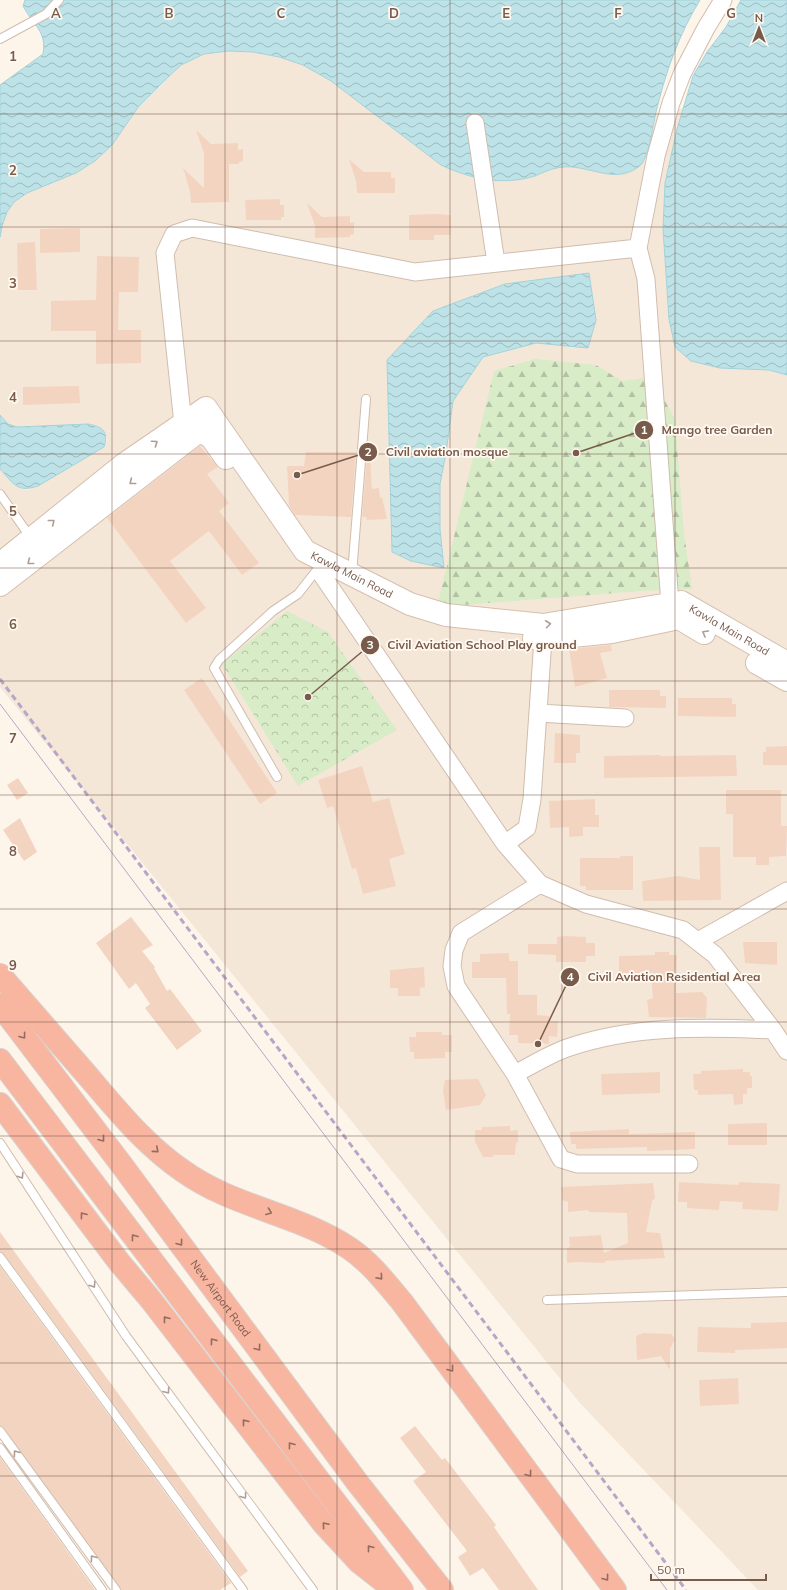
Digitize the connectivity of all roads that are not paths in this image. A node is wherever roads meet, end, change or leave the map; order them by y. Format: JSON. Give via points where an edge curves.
{"nodes":[{"id":1,"x":59,"y":0,"type":"edge"},
{"id":2,"x":723,"y":0,"type":"edge"},
{"id":3,"x":0,"y":39,"type":"edge"},
{"id":4,"x":475,"y":123,"type":"dead end"},
{"id":5,"x":638,"y":248,"type":"junction"},
{"id":6,"x":496,"y":263,"type":"junction"},
{"id":7,"x":366,"y":399,"type":"dead end"},
{"id":8,"x":183,"y":424,"type":"junction"},
{"id":9,"x":0,"y":494,"type":"edge"},
{"id":10,"x":31,"y":539,"type":"junction"},
{"id":11,"x":0,"y":564,"type":"edge"},
{"id":12,"x":319,"y":573,"type":"junction"},
{"id":13,"x":352,"y":575,"type":"junction"},
{"id":14,"x":0,"y":585,"type":"edge"},
{"id":15,"x":670,"y":604,"type":"junction"},
{"id":16,"x":543,"y":639,"type":"junction"},
{"id":17,"x":787,"y":663,"type":"edge"},
{"id":18,"x":787,"y":680,"type":"edge"},
{"id":19,"x":538,"y":713,"type":"junction"},
{"id":20,"x":625,"y":718,"type":"dead end"},
{"id":21,"x":277,"y":777,"type":"dead end"},
{"id":22,"x":505,"y":844,"type":"junction"},
{"id":23,"x":540,"y":884,"type":"junction"},
{"id":24,"x":787,"y":891,"type":"edge"},
{"id":25,"x":698,"y":941,"type":"junction"},
{"id":26,"x":0,"y":960,"type":"edge"},
{"id":27,"x":0,"y":975,"type":"edge"},
{"id":28,"x":0,"y":1005,"type":"edge"},
{"id":29,"x":773,"y":1030,"type":"junction"},
{"id":30,"x":787,"y":1051,"type":"edge"},
{"id":31,"x":0,"y":1060,"type":"edge"},
{"id":32,"x":0,"y":1104,"type":"edge"},
{"id":33,"x":124,"y":1118,"type":"junction"},
{"id":34,"x":0,"y":1143,"type":"edge"},
{"id":35,"x":554,"y":1146,"type":"junction"},
{"id":36,"x":689,"y":1164,"type":"dead end"},
{"id":37,"x":0,"y":1257,"type":"edge"},
{"id":38,"x":787,"y":1292,"type":"edge"},
{"id":39,"x":547,"y":1300,"type":"dead end"},
{"id":40,"x":0,"y":1431,"type":"edge"},
{"id":41,"x":0,"y":1448,"type":"edge"},
{"id":42,"x":102,"y":1590,"type":"edge"},
{"id":43,"x":116,"y":1590,"type":"edge"},
{"id":44,"x":243,"y":1590,"type":"edge"},
{"id":45,"x":313,"y":1590,"type":"edge"},
{"id":46,"x":394,"y":1590,"type":"edge"},
{"id":47,"x":402,"y":1590,"type":"edge"},
{"id":48,"x":442,"y":1590,"type":"edge"},
{"id":49,"x":615,"y":1590,"type":"edge"}],
"edges":[{"from":1,"to":3,"type":"lane","via":[[46,14]]},
{"from":2,"to":5,"type":"street","via":[[706,28],[671,103],[656,156]]},
{"from":4,"to":6,"type":"street"},
{"from":5,"to":6,"type":"street"},
{"from":5,"to":15,"type":"street","via":[[646,279]]},
{"from":6,"to":8,"type":"street","via":[[415,272],[192,228],[174,234],[165,253]]},
{"from":7,"to":13,"type":"lane"},
{"from":10,"to":8,"type":"street","name":"Kawla Main Road","one_way":true,"via":[[124,465]]},
{"from":8,"to":13,"type":"street","name":"Kawla Main Road","via":[[206,408],[305,551]]},
{"from":9,"to":10,"type":"lane"},
{"from":10,"to":11,"type":"street","name":"Kawla Main Road"},
{"from":12,"to":14,"type":"street","name":"Kawla Main Road","one_way":true,"via":[[302,563],[211,437],[199,431]]},
{"from":12,"to":16,"type":"street","name":"Kawla Main Road","via":[[409,617],[444,627]]},
{"from":12,"to":21,"type":"lane","via":[[298,594],[267,616],[219,660],[214,668]]},
{"from":12,"to":22,"type":"street"},
{"from":13,"to":15,"type":"street","name":"Kawla Main Road","one_way":true,"via":[[410,604],[446,615],[543,625]]},
{"from":15,"to":17,"type":"street","name":"Kawla Main Road","via":[[681,602]]},
{"from":18,"to":16,"type":"street","name":"Kawla Main Road","one_way":true,"via":[[679,618],[612,632]]},
{"from":16,"to":19,"type":"street"},
{"from":19,"to":20,"type":"street"},
{"from":19,"to":22,"type":"street","via":[[532,799],[527,828]]},
{"from":22,"to":23,"type":"street"},
{"from":23,"to":25,"type":"street","via":[[586,904],[683,930]]},
{"from":23,"to":35,"type":"street","via":[[461,933],[454,950],[452,966],[456,986],[515,1074]]},
{"from":24,"to":25,"type":"street"},
{"from":25,"to":29,"type":"street","via":[[715,955]]},
{"from":26,"to":33,"type":"highway","via":[[99,1072]]},
{"from":27,"to":33,"type":"highway"},
{"from":28,"to":48,"type":"highway","name":"New Airport Road","one_way":true,"via":[[357,1482]]},
{"from":29,"to":30,"type":"street"},
{"from":29,"to":35,"type":"street","via":[[671,1029],[610,1036],[560,1052],[515,1074]]},
{"from":47,"to":31,"type":"highway","one_way":true},
{"from":46,"to":32,"type":"highway","one_way":true,"via":[[359,1562],[323,1523],[151,1300],[114,1256]]},
{"from":33,"to":49,"type":"highway","one_way":true,"via":[[154,1150],[184,1172],[218,1192],[325,1234],[350,1249],[374,1269],[402,1302]]},
{"from":34,"to":45,"type":"lane","one_way":true,"via":[[126,1336]]},
{"from":35,"to":36,"type":"street","via":[[561,1159],[577,1164]]},
{"from":37,"to":44,"type":"lane"},
{"from":38,"to":39,"type":"lane"},
{"from":43,"to":40,"type":"lane","one_way":true},
{"from":41,"to":42,"type":"lane"}]}
